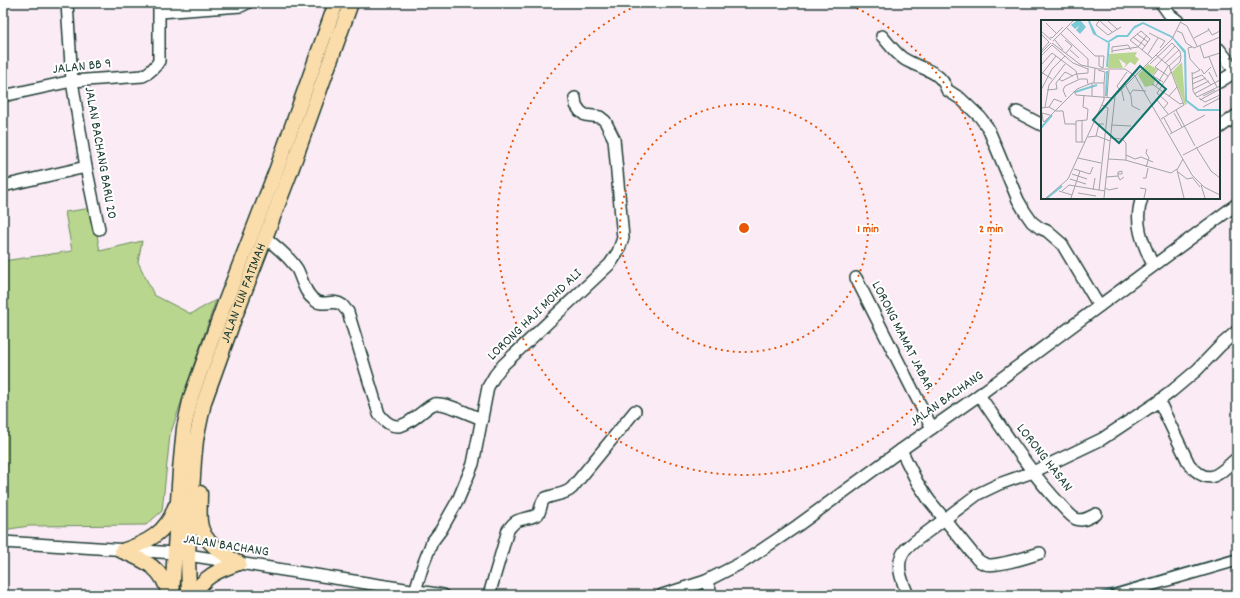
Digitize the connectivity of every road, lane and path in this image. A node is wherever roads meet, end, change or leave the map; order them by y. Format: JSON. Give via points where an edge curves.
{"nodes":[{"id":1,"x":67,"y":3,"type":"edge"},
{"id":2,"x":247,"y":3,"type":"edge"},
{"id":3,"x":336,"y":3,"type":"edge"},
{"id":4,"x":351,"y":3,"type":"edge"},
{"id":5,"x":1161,"y":3,"type":"edge"},
{"id":6,"x":159,"y":8,"type":"edge"},
{"id":7,"x":1177,"y":20,"type":"edge"},
{"id":8,"x":882,"y":36,"type":"dead end"},
{"id":9,"x":1220,"y":50,"type":"edge"},
{"id":10,"x":1236,"y":74,"type":"edge"},
{"id":11,"x":72,"y":81,"type":"junction"},
{"id":12,"x":1220,"y":82,"type":"edge"},
{"id":13,"x":3,"y":96,"type":"edge"},
{"id":14,"x":575,"y":98,"type":"dead end"},
{"id":15,"x":1017,"y":112,"type":"dead end"},
{"id":16,"x":1237,"y":115,"type":"edge"},
{"id":17,"x":1041,"y":124,"type":"edge"},
{"id":18,"x":1220,"y":127,"type":"edge"},
{"id":19,"x":86,"y":168,"type":"junction"},
{"id":20,"x":3,"y":186,"type":"edge"},
{"id":21,"x":1142,"y":199,"type":"edge"},
{"id":22,"x":1237,"y":204,"type":"edge"},
{"id":23,"x":99,"y":229,"type":"dead end"},
{"id":24,"x":266,"y":238,"type":"junction"},
{"id":25,"x":1153,"y":265,"type":"junction"},
{"id":26,"x":856,"y":278,"type":"dead end"},
{"id":27,"x":1099,"y":306,"type":"junction"},
{"id":28,"x":1237,"y":331,"type":"edge"},
{"id":29,"x":978,"y":395,"type":"junction"},
{"id":30,"x":1159,"y":402,"type":"junction"},
{"id":31,"x":635,"y":411,"type":"dead end"},
{"id":32,"x":482,"y":419,"type":"junction"},
{"id":33,"x":932,"y":428,"type":"junction"},
{"id":34,"x":901,"y":450,"type":"junction"},
{"id":35,"x":1237,"y":458,"type":"edge"},
{"id":36,"x":194,"y":460,"type":"junction"},
{"id":37,"x":1033,"y":472,"type":"junction"},
{"id":38,"x":178,"y":492,"type":"junction"},
{"id":39,"x":1096,"y":514,"type":"dead end"},
{"id":40,"x":945,"y":518,"type":"junction"},
{"id":41,"x":3,"y":542,"type":"edge"},
{"id":42,"x":122,"y":551,"type":"junction"},
{"id":43,"x":1040,"y":553,"type":"dead end"},
{"id":44,"x":182,"y":554,"type":"junction"},
{"id":45,"x":1237,"y":560,"type":"edge"},
{"id":46,"x":239,"y":563,"type":"junction"},
{"id":47,"x":706,"y":581,"type":"junction"},
{"id":48,"x":414,"y":591,"type":"junction"},
{"id":49,"x":170,"y":595,"type":"edge"},
{"id":50,"x":189,"y":595,"type":"edge"},
{"id":51,"x":194,"y":595,"type":"edge"},
{"id":52,"x":443,"y":595,"type":"edge"},
{"id":53,"x":489,"y":595,"type":"edge"},
{"id":54,"x":662,"y":595,"type":"edge"},
{"id":55,"x":712,"y":595,"type":"edge"},
{"id":56,"x":908,"y":595,"type":"edge"},
{"id":57,"x":1116,"y":595,"type":"edge"}],
"edges":[{"from":1,"to":11,"type":"street","name":"JALAN BACHANG BARU 20"},
{"from":2,"to":6,"type":"street","via":[[241,6]]},
{"from":3,"to":38,"type":"main road","name":"JALAN TUN FATIMAH","via":[[193,391],[184,428]]},
{"from":4,"to":24,"type":"main road","name":"JALAN TUN FATIMAH"},
{"from":5,"to":7,"type":"street"},
{"from":6,"to":11,"type":"street","name":"JALAN BB 9","via":[[159,61],[156,67],[143,76]]},
{"from":8,"to":27,"type":"street","via":[[912,64],[942,78],[948,90],[980,117],[988,128],[1025,212],[1032,222],[1062,244]]},
{"from":9,"to":10,"type":"street"},
{"from":10,"to":12,"type":"street"},
{"from":11,"to":13,"type":"street","name":"JALAN BB 9"},
{"from":11,"to":19,"type":"street","name":"JALAN BACHANG BARU 20"},
{"from":14,"to":32,"type":"street","name":"LORONG HAJI MOHD ALI","via":[[576,105],[585,115],[600,117],[605,121],[614,139],[622,238],[618,252],[610,264],[503,365],[488,387]]},
{"from":15,"to":17,"type":"street"},
{"from":16,"to":18,"type":"street"},
{"from":19,"to":20,"type":"street"},
{"from":19,"to":23,"type":"street","name":"JALAN BACHANG BARU 20"},
{"from":21,"to":25,"type":"street","via":[[1138,222],[1144,247]]},
{"from":22,"to":25,"type":"street","name":"JALAN BACHANG"},
{"from":24,"to":32,"type":"street","via":[[297,269],[313,300],[326,304],[336,302],[348,312],[379,414],[385,422],[392,426],[400,426],[435,404],[446,405]]},
{"from":24,"to":36,"type":"main road","name":"JALAN TUN FATIMAH","via":[[204,402]]},
{"from":25,"to":27,"type":"street","name":"JALAN BACHANG"},
{"from":26,"to":33,"type":"street","name":"LORONG MAMAT JABAR"},
{"from":27,"to":29,"type":"street","name":"JALAN BACHANG"},
{"from":28,"to":30,"type":"street"},
{"from":29,"to":33,"type":"street","name":"JALAN BACHANG"},
{"from":29,"to":37,"type":"street","name":"LORONG HASAN"},
{"from":30,"to":35,"type":"street","via":[[1189,464],[1197,473],[1204,477],[1213,477]]},
{"from":30,"to":37,"type":"street","via":[[1102,439]]},
{"from":31,"to":53,"type":"street","via":[[572,488],[564,494],[546,498],[538,513],[518,521],[508,530]]},
{"from":32,"to":48,"type":"street","name":"LORONG HAJI MOHD ALI","via":[[473,464],[458,500],[432,542]]},
{"from":33,"to":34,"type":"street","name":"JALAN BACHANG"},
{"from":34,"to":40,"type":"street","via":[[917,482]]},
{"from":34,"to":47,"type":"street","name":"JALAN BACHANG","via":[[745,561]]},
{"from":36,"to":44,"type":"main road","name":"JALAN TUN FATIMAH"},
{"from":36,"to":46,"type":"main road","via":[[200,488],[200,523],[205,535],[223,554]]},
{"from":37,"to":39,"type":"street","name":"LORONG HASAN","via":[[1074,518],[1080,520]]},
{"from":37,"to":40,"type":"street","via":[[978,494]]},
{"from":38,"to":42,"type":"main road","via":[[170,519],[162,530],[153,538]]},
{"from":38,"to":44,"type":"main road","name":"JALAN TUN FATIMAH"},
{"from":40,"to":43,"type":"street","via":[[977,559],[985,565]]},
{"from":40,"to":56,"type":"street","via":[[905,550],[899,560],[899,571]]},
{"from":41,"to":42,"type":"street","name":"JALAN BACHANG"},
{"from":42,"to":44,"type":"street","name":"JALAN BACHANG"},
{"from":42,"to":49,"type":"main road","via":[[144,560],[162,575]]},
{"from":44,"to":46,"type":"street","name":"JALAN BACHANG"},
{"from":44,"to":49,"type":"main road","name":"JALAN TUN FATIMAH"},
{"from":44,"to":50,"type":"main road","name":"JALAN TUN FATIMAH"},
{"from":45,"to":57,"type":"street"},
{"from":46,"to":48,"type":"street","name":"JALAN BACHANG"},
{"from":46,"to":51,"type":"main road","via":[[205,579]]},
{"from":47,"to":54,"type":"street","name":"JALAN BACHANG"},
{"from":47,"to":55,"type":"street"},
{"from":48,"to":52,"type":"street","name":"JALAN BACHANG"}]}
